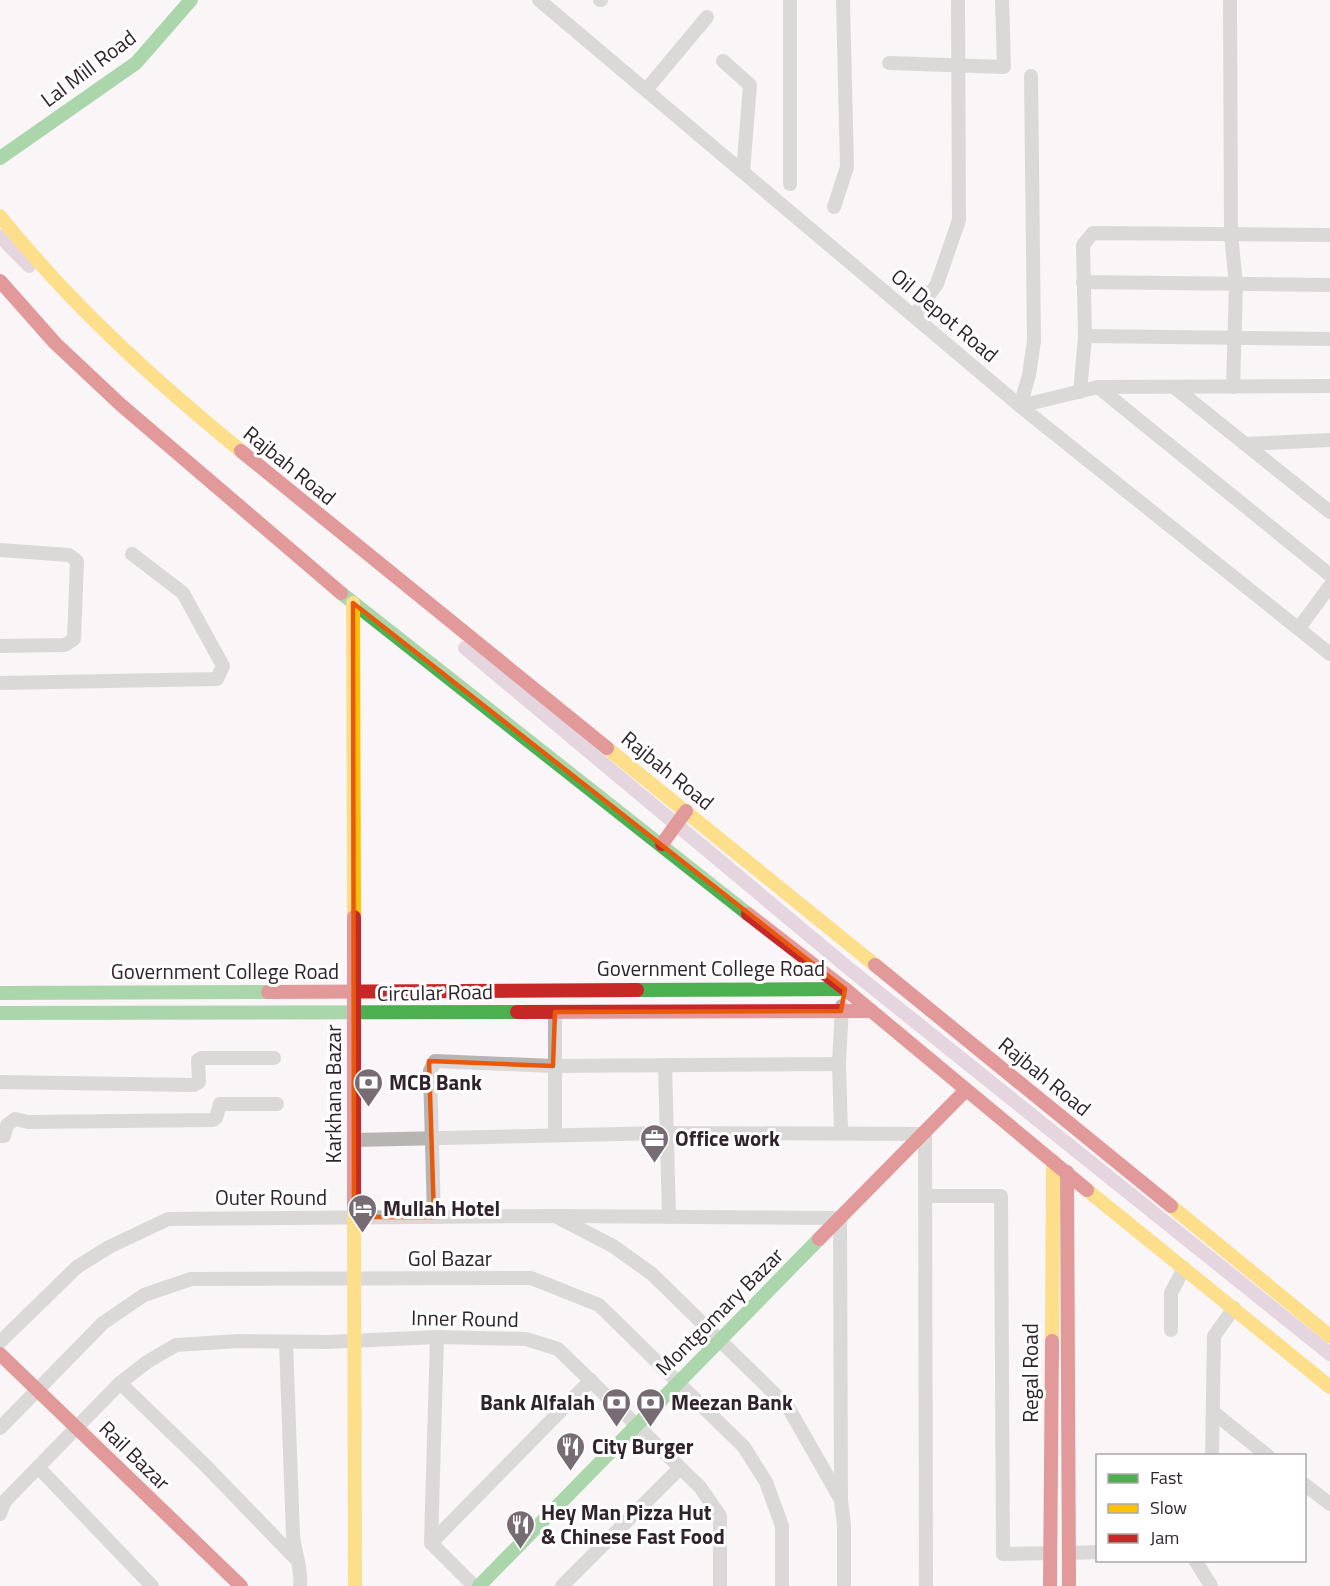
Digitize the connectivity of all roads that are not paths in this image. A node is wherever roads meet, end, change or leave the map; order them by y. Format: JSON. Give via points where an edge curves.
{"nodes":[{"id":1,"x":191,"y":0,"type":"edge"},
{"id":2,"x":539,"y":0,"type":"edge"},
{"id":3,"x":790,"y":0,"type":"edge"},
{"id":4,"x":843,"y":0,"type":"edge"},
{"id":5,"x":958,"y":0,"type":"edge"},
{"id":6,"x":1002,"y":0,"type":"edge"},
{"id":7,"x":1230,"y":0,"type":"edge"},
{"id":8,"x":707,"y":17,"type":"dead end"},
{"id":9,"x":723,"y":61,"type":"dead end"},
{"id":10,"x":889,"y":63,"type":"dead end"},
{"id":11,"x":959,"y":65,"type":"junction"},
{"id":12,"x":1031,"y":76,"type":"dead end"},
{"id":13,"x":645,"y":90,"type":"junction"},
{"id":14,"x":0,"y":158,"type":"edge"},
{"id":15,"x":742,"y":172,"type":"junction"},
{"id":16,"x":790,"y":184,"type":"dead end"},
{"id":17,"x":834,"y":207,"type":"dead end"},
{"id":18,"x":0,"y":216,"type":"edge"},
{"id":19,"x":1231,"y":234,"type":"junction"},
{"id":20,"x":1330,"y":235,"type":"edge"},
{"id":21,"x":0,"y":281,"type":"edge"},
{"id":22,"x":1083,"y":282,"type":"junction"},
{"id":23,"x":1236,"y":285,"type":"junction"},
{"id":24,"x":1330,"y":285,"type":"edge"},
{"id":25,"x":914,"y":316,"type":"junction"},
{"id":26,"x":1085,"y":336,"type":"junction"},
{"id":27,"x":1236,"y":338,"type":"junction"},
{"id":28,"x":1330,"y":339,"type":"edge"},
{"id":29,"x":1330,"y":386,"type":"edge"},
{"id":30,"x":1098,"y":387,"type":"junction"},
{"id":31,"x":1174,"y":387,"type":"junction"},
{"id":32,"x":1233,"y":387,"type":"junction"},
{"id":33,"x":1080,"y":392,"type":"junction"},
{"id":34,"x":1020,"y":406,"type":"junction"},
{"id":35,"x":1330,"y":440,"type":"edge"},
{"id":36,"x":1245,"y":444,"type":"junction"},
{"id":37,"x":1330,"y":496,"type":"edge"},
{"id":38,"x":1312,"y":497,"type":"junction"},
{"id":39,"x":1330,"y":512,"type":"edge"},
{"id":40,"x":0,"y":550,"type":"edge"},
{"id":41,"x":132,"y":554,"type":"dead end"},
{"id":42,"x":1330,"y":575,"type":"edge"},
{"id":43,"x":1330,"y":586,"type":"edge"},
{"id":44,"x":353,"y":603,"type":"junction"},
{"id":45,"x":1299,"y":628,"type":"junction"},
{"id":46,"x":0,"y":646,"type":"edge"},
{"id":47,"x":1330,"y":654,"type":"edge"},
{"id":48,"x":0,"y":683,"type":"edge"},
{"id":49,"x":684,"y":813,"type":"junction"},
{"id":50,"x":665,"y":840,"type":"junction"},
{"id":51,"x":794,"y":963,"type":"junction"},
{"id":52,"x":785,"y":989,"type":"junction"},
{"id":53,"x":845,"y":989,"type":"junction"},
{"id":54,"x":354,"y":991,"type":"junction"},
{"id":55,"x":0,"y":993,"type":"edge"},
{"id":56,"x":841,"y":1011,"type":"junction"},
{"id":57,"x":871,"y":1011,"type":"junction"},
{"id":58,"x":555,"y":1012,"type":"junction"},
{"id":59,"x":0,"y":1013,"type":"edge"},
{"id":60,"x":354,"y":1014,"type":"junction"},
{"id":61,"x":274,"y":1059,"type":"dead end"},
{"id":62,"x":839,"y":1064,"type":"junction"},
{"id":63,"x":665,"y":1065,"type":"junction"},
{"id":64,"x":553,"y":1066,"type":"junction"},
{"id":65,"x":0,"y":1082,"type":"edge"},
{"id":66,"x":965,"y":1091,"type":"junction"},
{"id":67,"x":276,"y":1104,"type":"dead end"},
{"id":68,"x":842,"y":1132,"type":"junction"},
{"id":69,"x":666,"y":1134,"type":"junction"},
{"id":70,"x":925,"y":1134,"type":"junction"},
{"id":71,"x":555,"y":1135,"type":"junction"},
{"id":72,"x":0,"y":1136,"type":"edge"},
{"id":73,"x":432,"y":1137,"type":"junction"},
{"id":74,"x":354,"y":1140,"type":"junction"},
{"id":75,"x":1053,"y":1161,"type":"junction"},
{"id":76,"x":1067,"y":1172,"type":"junction"},
{"id":77,"x":927,"y":1196,"type":"junction"},
{"id":78,"x":555,"y":1216,"type":"junction"},
{"id":79,"x":354,"y":1217,"type":"junction"},
{"id":80,"x":434,"y":1217,"type":"junction"},
{"id":81,"x":669,"y":1217,"type":"junction"},
{"id":82,"x":840,"y":1218,"type":"junction"},
{"id":83,"x":1184,"y":1268,"type":"junction"},
{"id":84,"x":355,"y":1280,"type":"junction"},
{"id":85,"x":1234,"y":1308,"type":"junction"},
{"id":86,"x":1171,"y":1330,"type":"dead end"},
{"id":87,"x":1330,"y":1336,"type":"edge"},
{"id":88,"x":437,"y":1337,"type":"junction"},
{"id":89,"x":355,"y":1341,"type":"junction"},
{"id":90,"x":719,"y":1341,"type":"junction"},
{"id":91,"x":0,"y":1342,"type":"edge"},
{"id":92,"x":286,"y":1342,"type":"junction"},
{"id":93,"x":0,"y":1354,"type":"edge"},
{"id":94,"x":591,"y":1380,"type":"junction"},
{"id":95,"x":679,"y":1382,"type":"junction"},
{"id":96,"x":120,"y":1383,"type":"junction"},
{"id":97,"x":1330,"y":1387,"type":"edge"},
{"id":98,"x":36,"y":1389,"type":"junction"},
{"id":99,"x":1213,"y":1412,"type":"junction"},
{"id":100,"x":637,"y":1425,"type":"junction"},
{"id":101,"x":0,"y":1428,"type":"edge"},
{"id":102,"x":77,"y":1428,"type":"junction"},
{"id":103,"x":1212,"y":1454,"type":"edge"},
{"id":104,"x":1267,"y":1454,"type":"edge"},
{"id":105,"x":38,"y":1467,"type":"junction"},
{"id":106,"x":680,"y":1468,"type":"junction"},
{"id":107,"x":1306,"y":1485,"type":"edge"},
{"id":108,"x":841,"y":1500,"type":"junction"},
{"id":109,"x":1330,"y":1504,"type":"edge"},
{"id":110,"x":0,"y":1514,"type":"edge"},
{"id":111,"x":431,"y":1543,"type":"junction"},
{"id":112,"x":1096,"y":1552,"type":"edge"},
{"id":113,"x":1050,"y":1553,"type":"junction"},
{"id":114,"x":1070,"y":1553,"type":"junction"},
{"id":115,"x":296,"y":1559,"type":"junction"},
{"id":116,"x":1196,"y":1562,"type":"edge"},
{"id":117,"x":153,"y":1586,"type":"edge"},
{"id":118,"x":242,"y":1586,"type":"edge"},
{"id":119,"x":300,"y":1586,"type":"edge"},
{"id":120,"x":355,"y":1586,"type":"edge"},
{"id":121,"x":474,"y":1586,"type":"edge"},
{"id":122,"x":479,"y":1586,"type":"edge"},
{"id":123,"x":562,"y":1586,"type":"edge"},
{"id":124,"x":720,"y":1586,"type":"edge"},
{"id":125,"x":782,"y":1586,"type":"edge"},
{"id":126,"x":844,"y":1586,"type":"edge"},
{"id":127,"x":926,"y":1586,"type":"edge"},
{"id":128,"x":1050,"y":1586,"type":"edge"},
{"id":129,"x":1070,"y":1586,"type":"edge"},
{"id":130,"x":1211,"y":1586,"type":"edge"}],
"edges":[{"from":1,"to":14,"type":"main road","name":"Lal Mill Road","via":[[136,63]]},
{"from":2,"to":13,"type":"street","name":"Oil Depot Road"},
{"from":3,"to":16,"type":"street"},
{"from":4,"to":17,"type":"street","via":[[847,167]]},
{"from":5,"to":11,"type":"street"},
{"from":6,"to":11,"type":"street","via":[[1004,67]]},
{"from":7,"to":19,"type":"street"},
{"from":8,"to":13,"type":"street"},
{"from":9,"to":15,"type":"street","via":[[750,85]]},
{"from":10,"to":11,"type":"street"},
{"from":11,"to":25,"type":"street","via":[[959,220],[937,284]]},
{"from":12,"to":34,"type":"street","via":[[1034,341]]},
{"from":13,"to":15,"type":"street","name":"Oil Depot Road"},
{"from":15,"to":25,"type":"street","name":"Oil Depot Road"},
{"from":18,"to":49,"type":"main road","name":"Rajbah Road","via":[[94,324],[170,393]]},
{"from":19,"to":20,"type":"street"},
{"from":19,"to":22,"type":"street","via":[[1093,233],[1083,245]]},
{"from":19,"to":23,"type":"street"},
{"from":21,"to":44,"type":"main road","via":[[55,343],[120,405]]},
{"from":22,"to":23,"type":"street"},
{"from":22,"to":26,"type":"street"},
{"from":23,"to":24,"type":"street"},
{"from":23,"to":27,"type":"street"},
{"from":25,"to":34,"type":"street","name":"Oil Depot Road"},
{"from":26,"to":27,"type":"street"},
{"from":26,"to":33,"type":"street"},
{"from":27,"to":28,"type":"street"},
{"from":27,"to":32,"type":"street"},
{"from":29,"to":32,"type":"street"},
{"from":30,"to":31,"type":"street"},
{"from":30,"to":33,"type":"street"},
{"from":30,"to":42,"type":"street"},
{"from":31,"to":32,"type":"street"},
{"from":31,"to":36,"type":"street"},
{"from":33,"to":34,"type":"street"},
{"from":34,"to":45,"type":"street","name":"Oil Depot Road"},
{"from":35,"to":36,"type":"street"},
{"from":36,"to":38,"type":"street"},
{"from":37,"to":38,"type":"street"},
{"from":38,"to":39,"type":"street"},
{"from":40,"to":46,"type":"street","via":[[69,555],[77,561],[72,642]]},
{"from":41,"to":48,"type":"street","via":[[183,594],[223,666],[217,680]]},
{"from":43,"to":45,"type":"street"},
{"from":44,"to":50,"type":"main road"},
{"from":44,"to":54,"type":"main road","name":"Karkhana Bazar"},
{"from":45,"to":47,"type":"street","name":"Oil Depot Road"},
{"from":49,"to":50,"type":"main road"},
{"from":49,"to":87,"type":"main road","name":"Rajbah Road"},
{"from":50,"to":51,"type":"main road"},
{"from":51,"to":52,"type":"main road"},
{"from":51,"to":53,"type":"main road"},
{"from":52,"to":53,"type":"main road","name":"Government College Road"},
{"from":52,"to":54,"type":"main road","name":"Government College Road"},
{"from":53,"to":56,"type":"street"},
{"from":53,"to":57,"type":"main road"},
{"from":54,"to":55,"type":"main road","name":"Government College Road"},
{"from":54,"to":60,"type":"main road","name":"Karkhana Bazar"},
{"from":56,"to":57,"type":"main road","name":"Circular Road"},
{"from":56,"to":58,"type":"main road","name":"Circular Road"},
{"from":56,"to":62,"type":"street"},
{"from":57,"to":66,"type":"main road"},
{"from":58,"to":60,"type":"main road","name":"Circular Road"},
{"from":58,"to":64,"type":"street"},
{"from":59,"to":60,"type":"main road","name":"Circular Road"},
{"from":60,"to":74,"type":"main road","name":"Karkhana Bazar"},
{"from":61,"to":65,"type":"street","via":[[201,1058],[199,1082],[194,1085]]},
{"from":62,"to":63,"type":"street"},
{"from":62,"to":68,"type":"street"},
{"from":63,"to":64,"type":"street"},
{"from":63,"to":69,"type":"street"},
{"from":64,"to":71,"type":"street"},
{"from":64,"to":73,"type":"street","via":[[435,1061],[430,1071]]},
{"from":66,"to":70,"type":"main road","name":"Montgomary Bazar"},
{"from":66,"to":75,"type":"main road"},
{"from":67,"to":72,"type":"street","via":[[220,1104],[213,1120],[15,1119]]},
{"from":68,"to":69,"type":"street"},
{"from":68,"to":70,"type":"street"},
{"from":69,"to":71,"type":"street"},
{"from":69,"to":81,"type":"street"},
{"from":70,"to":77,"type":"street"},
{"from":70,"to":82,"type":"main road","name":"Montgomary Bazar"},
{"from":71,"to":73,"type":"street"},
{"from":73,"to":74,"type":"street"},
{"from":73,"to":80,"type":"street"},
{"from":74,"to":79,"type":"main road","name":"Karkhana Bazar"},
{"from":75,"to":76,"type":"main road"},
{"from":75,"to":113,"type":"main road","name":"Regal Road"},
{"from":76,"to":83,"type":"main road"},
{"from":76,"to":114,"type":"main road","name":"Regal Road"},
{"from":77,"to":113,"type":"street","via":[[1001,1196],[1003,1554]]},
{"from":77,"to":127,"type":"street"},
{"from":78,"to":80,"type":"street","name":"Outer Round"},
{"from":78,"to":81,"type":"street"},
{"from":78,"to":90,"type":"street","name":"Outer Round","via":[[613,1246],[652,1274]]},
{"from":79,"to":80,"type":"street","name":"Outer Round"},
{"from":79,"to":84,"type":"main road","name":"Karkhana Bazar"},
{"from":79,"to":91,"type":"street","name":"Outer Round","via":[[168,1219],[77,1267]]},
{"from":81,"to":82,"type":"street"},
{"from":82,"to":90,"type":"main road","name":"Montgomary Bazar"},
{"from":82,"to":108,"type":"street"},
{"from":83,"to":85,"type":"main road"},
{"from":83,"to":86,"type":"street","via":[[1170,1293]]},
{"from":84,"to":89,"type":"main road","name":"Karkhana Bazar"},
{"from":84,"to":95,"type":"street","name":"Gol Bazar","via":[[531,1278],[599,1305]]},
{"from":84,"to":98,"type":"street","name":"Gol Bazar","via":[[191,1280],[144,1295],[103,1323]]},
{"from":85,"to":97,"type":"main road"},
{"from":85,"to":99,"type":"street","via":[[1214,1336]]},
{"from":88,"to":89,"type":"street","name":"Inner Round"},
{"from":88,"to":94,"type":"street","name":"Inner Round","via":[[526,1339],[558,1349]]},
{"from":88,"to":111,"type":"street"},
{"from":89,"to":92,"type":"street","name":"Inner Round"},
{"from":89,"to":120,"type":"main road","name":"Karkhana Bazar"},
{"from":90,"to":95,"type":"main road","name":"Montgomary Bazar"},
{"from":90,"to":108,"type":"street","name":"Outer Round","via":[[788,1407]]},
{"from":92,"to":96,"type":"street","name":"Inner Round","via":[[176,1345]]},
{"from":92,"to":115,"type":"street"},
{"from":93,"to":98,"type":"main road","name":"Rail Bazar"},
{"from":94,"to":100,"type":"street","name":"Inner Round"},
{"from":94,"to":111,"type":"street"},
{"from":95,"to":100,"type":"main road","name":"Montgomary Bazar"},
{"from":95,"to":125,"type":"street","name":"Gol Bazar","via":[[744,1447],[766,1482],[782,1526]]},
{"from":96,"to":102,"type":"street","name":"Inner Round"},
{"from":96,"to":115,"type":"street"},
{"from":98,"to":101,"type":"street","name":"Gol Bazar"},
{"from":98,"to":102,"type":"main road","name":"Rail Bazar"},
{"from":99,"to":103,"type":"street"},
{"from":99,"to":104,"type":"street"},
{"from":100,"to":106,"type":"street","name":"Inner Round"},
{"from":100,"to":122,"type":"main road","name":"Montgomary Bazar"},
{"from":102,"to":105,"type":"street","name":"Inner Round"},
{"from":102,"to":118,"type":"main road","name":"Rail Bazar"},
{"from":105,"to":110,"type":"street","name":"Inner Round","via":[[5,1501]]},
{"from":105,"to":117,"type":"street"},
{"from":106,"to":123,"type":"street"},
{"from":106,"to":124,"type":"street","name":"Inner Round","via":[[700,1487],[720,1516]]},
{"from":107,"to":109,"type":"street"},
{"from":108,"to":126,"type":"street","name":"Outer Round"},
{"from":111,"to":121,"type":"street"},
{"from":112,"to":114,"type":"street"},
{"from":113,"to":128,"type":"main road","name":"Regal Road"},
{"from":114,"to":129,"type":"main road","name":"Regal Road"},
{"from":115,"to":119,"type":"street","via":[[302,1572]]},
{"from":116,"to":130,"type":"street"}]}
